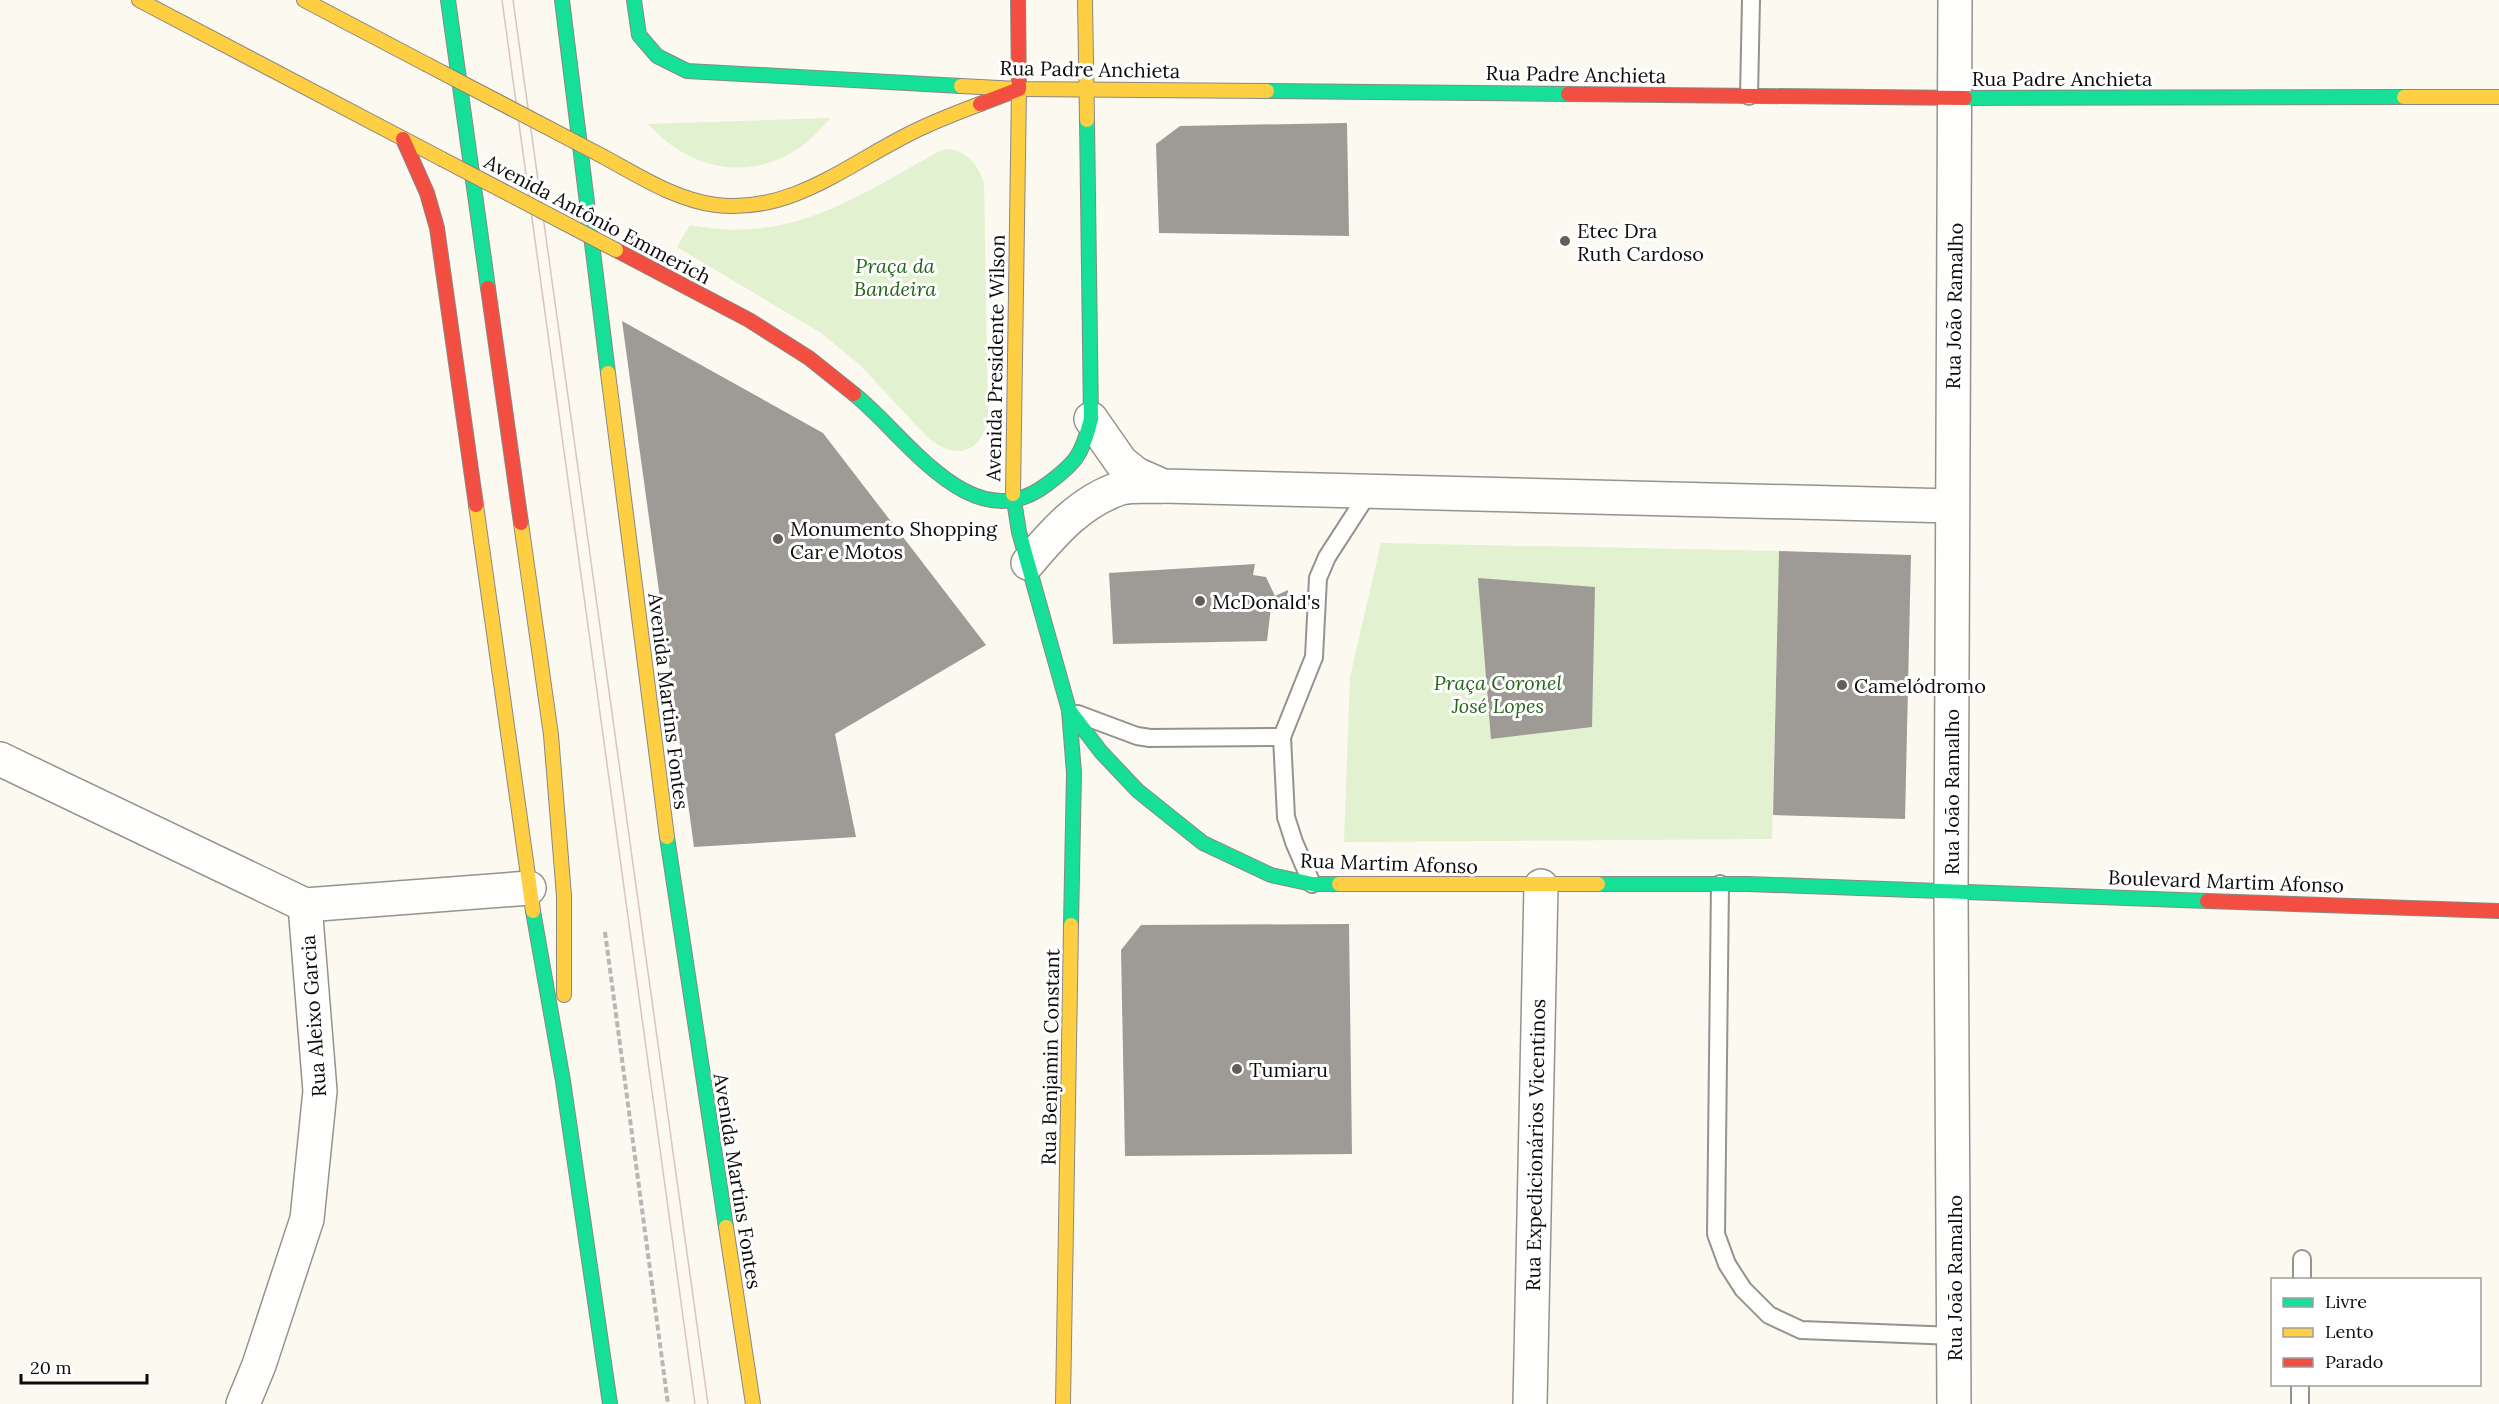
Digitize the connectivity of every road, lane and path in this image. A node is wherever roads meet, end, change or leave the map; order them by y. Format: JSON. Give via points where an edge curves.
{"nodes":[{"id":1,"x":139,"y":0,"type":"edge"},
{"id":2,"x":304,"y":0,"type":"edge"},
{"id":3,"x":448,"y":0,"type":"edge"},
{"id":4,"x":561,"y":0,"type":"edge"},
{"id":5,"x":634,"y":0,"type":"edge"},
{"id":6,"x":1018,"y":0,"type":"edge"},
{"id":7,"x":1085,"y":0,"type":"edge"},
{"id":8,"x":1751,"y":0,"type":"edge"},
{"id":9,"x":1955,"y":0,"type":"edge"},
{"id":10,"x":174,"y":8,"type":"edge"},
{"id":11,"x":1085,"y":88,"type":"junction"},
{"id":12,"x":1019,"y":89,"type":"junction"},
{"id":13,"x":1749,"y":96,"type":"junction"},
{"id":14,"x":2499,"y":97,"type":"edge"},
{"id":15,"x":1956,"y":98,"type":"junction"},
{"id":16,"x":403,"y":139,"type":"junction"},
{"id":17,"x":1091,"y":419,"type":"junction"},
{"id":18,"x":1163,"y":486,"type":"junction"},
{"id":19,"x":1369,"y":492,"type":"junction"},
{"id":20,"x":1013,"y":502,"type":"junction"},
{"id":21,"x":1952,"y":506,"type":"junction"},
{"id":22,"x":1028,"y":563,"type":"junction"},
{"id":23,"x":1069,"y":710,"type":"junction"},
{"id":24,"x":1282,"y":737,"type":"junction"},
{"id":25,"x":0,"y":759,"type":"edge"},
{"id":26,"x":1312,"y":884,"type":"junction"},
{"id":27,"x":1720,"y":884,"type":"junction"},
{"id":28,"x":1541,"y":886,"type":"junction"},
{"id":29,"x":529,"y":888,"type":"junction"},
{"id":30,"x":1951,"y":891,"type":"junction"},
{"id":31,"x":305,"y":905,"type":"junction"},
{"id":32,"x":2499,"y":910,"type":"edge"},
{"id":33,"x":563,"y":1081,"type":"junction"},
{"id":34,"x":2302,"y":1259,"type":"dead end"},
{"id":35,"x":2302,"y":1278,"type":"edge"},
{"id":36,"x":1955,"y":1336,"type":"junction"},
{"id":37,"x":2300,"y":1386,"type":"edge"},
{"id":38,"x":243,"y":1404,"type":"edge"},
{"id":39,"x":610,"y":1404,"type":"edge"},
{"id":40,"x":753,"y":1404,"type":"edge"},
{"id":41,"x":1063,"y":1404,"type":"edge"},
{"id":42,"x":1530,"y":1404,"type":"edge"},
{"id":43,"x":1954,"y":1404,"type":"edge"},
{"id":44,"x":2300,"y":1404,"type":"edge"}],
"edges":[{"from":1,"to":10,"type":"main road","name":"Avenida Antônio Emmerich"},
{"from":2,"to":12,"type":"main road","bridge":true,"via":[[645,179],[716,205],[749,207],[789,198],[950,115]]},
{"from":3,"to":33,"type":"main road","via":[[551,735],[564,896]]},
{"from":4,"to":40,"type":"main road","name":"Avenida Martins Fontes","via":[[683,953]]},
{"from":5,"to":12,"type":"main road","name":"Rua Padre Anchieta","via":[[639,35],[657,56],[687,71]]},
{"from":6,"to":12,"type":"main road","name":"Avenida Presidente Wilson"},
{"from":7,"to":11,"type":"main road","name":"Avenida Presidente Wilson"},
{"from":8,"to":13,"type":"lane"},
{"from":9,"to":15,"type":"street","name":"Rua João Ramalho"},
{"from":10,"to":16,"type":"main road","name":"Avenida Antônio Emmerich"},
{"from":11,"to":12,"type":"main road","name":"Rua Padre Anchieta"},
{"from":11,"to":13,"type":"main road","name":"Rua Padre Anchieta"},
{"from":11,"to":17,"type":"main road","name":"Avenida Presidente Wilson"},
{"from":12,"to":20,"type":"main road","name":"Avenida Presidente Wilson"},
{"from":13,"to":15,"type":"main road","name":"Rua Padre Anchieta"},
{"from":14,"to":15,"type":"main road","name":"Rua Padre Anchieta"},
{"from":15,"to":21,"type":"street","name":"Rua João Ramalho"},
{"from":16,"to":20,"type":"main road","name":"Avenida Antônio Emmerich","bridge":true,"via":[[749,320],[809,358],[864,402],[934,472],[972,496]]},
{"from":16,"to":29,"type":"main road","via":[[420,173],[437,228]]},
{"from":17,"to":18,"type":"street","via":[[1121,462]]},
{"from":17,"to":20,"type":"main road","name":"Avenida Presidente Wilson","via":[[1084,448],[1065,471],[1037,492]]},
{"from":18,"to":19,"type":"street"},
{"from":18,"to":22,"type":"street","via":[[1122,488],[1086,505],[1056,529]]},
{"from":19,"to":21,"type":"street"},
{"from":19,"to":24,"type":"lane","via":[[1318,578],[1314,657]]},
{"from":20,"to":22,"type":"main road","name":"Rua Martim Afonso"},
{"from":21,"to":30,"type":"street","name":"Rua João Ramalho"},
{"from":22,"to":23,"type":"main road","name":"Rua Martim Afonso"},
{"from":23,"to":24,"type":"lane","via":[[1150,738]]},
{"from":23,"to":26,"type":"main road","name":"Rua Martim Afonso","via":[[1101,753],[1138,791],[1203,843],[1271,875]]},
{"from":23,"to":41,"type":"main road","name":"Rua Benjamin Constant","via":[[1074,773]]},
{"from":24,"to":26,"type":"lane","via":[[1286,817]]},
{"from":25,"to":31,"type":"street"},
{"from":26,"to":28,"type":"main road","name":"Rua Martim Afonso"},
{"from":27,"to":28,"type":"main road","name":"Rua Martim Afonso"},
{"from":27,"to":30,"type":"main road","name":"Rua Martim Afonso"},
{"from":27,"to":36,"type":"lane","via":[[1716,1234],[1727,1264],[1743,1289],[1770,1315],[1801,1330]]},
{"from":28,"to":42,"type":"street","name":"Rua Expedicionários Vicentinos"},
{"from":29,"to":31,"type":"street"},
{"from":29,"to":33,"type":"main road"},
{"from":30,"to":32,"type":"main road","name":"Boulevard Martim Afonso"},
{"from":30,"to":36,"type":"street","name":"Rua João Ramalho"},
{"from":31,"to":38,"type":"street","name":"Rua Aleixo Garcia","via":[[320,1091],[307,1219]]},
{"from":33,"to":39,"type":"main road"},
{"from":34,"to":35,"type":"lane"},
{"from":36,"to":43,"type":"street","name":"Rua João Ramalho"},
{"from":37,"to":44,"type":"lane"}]}
